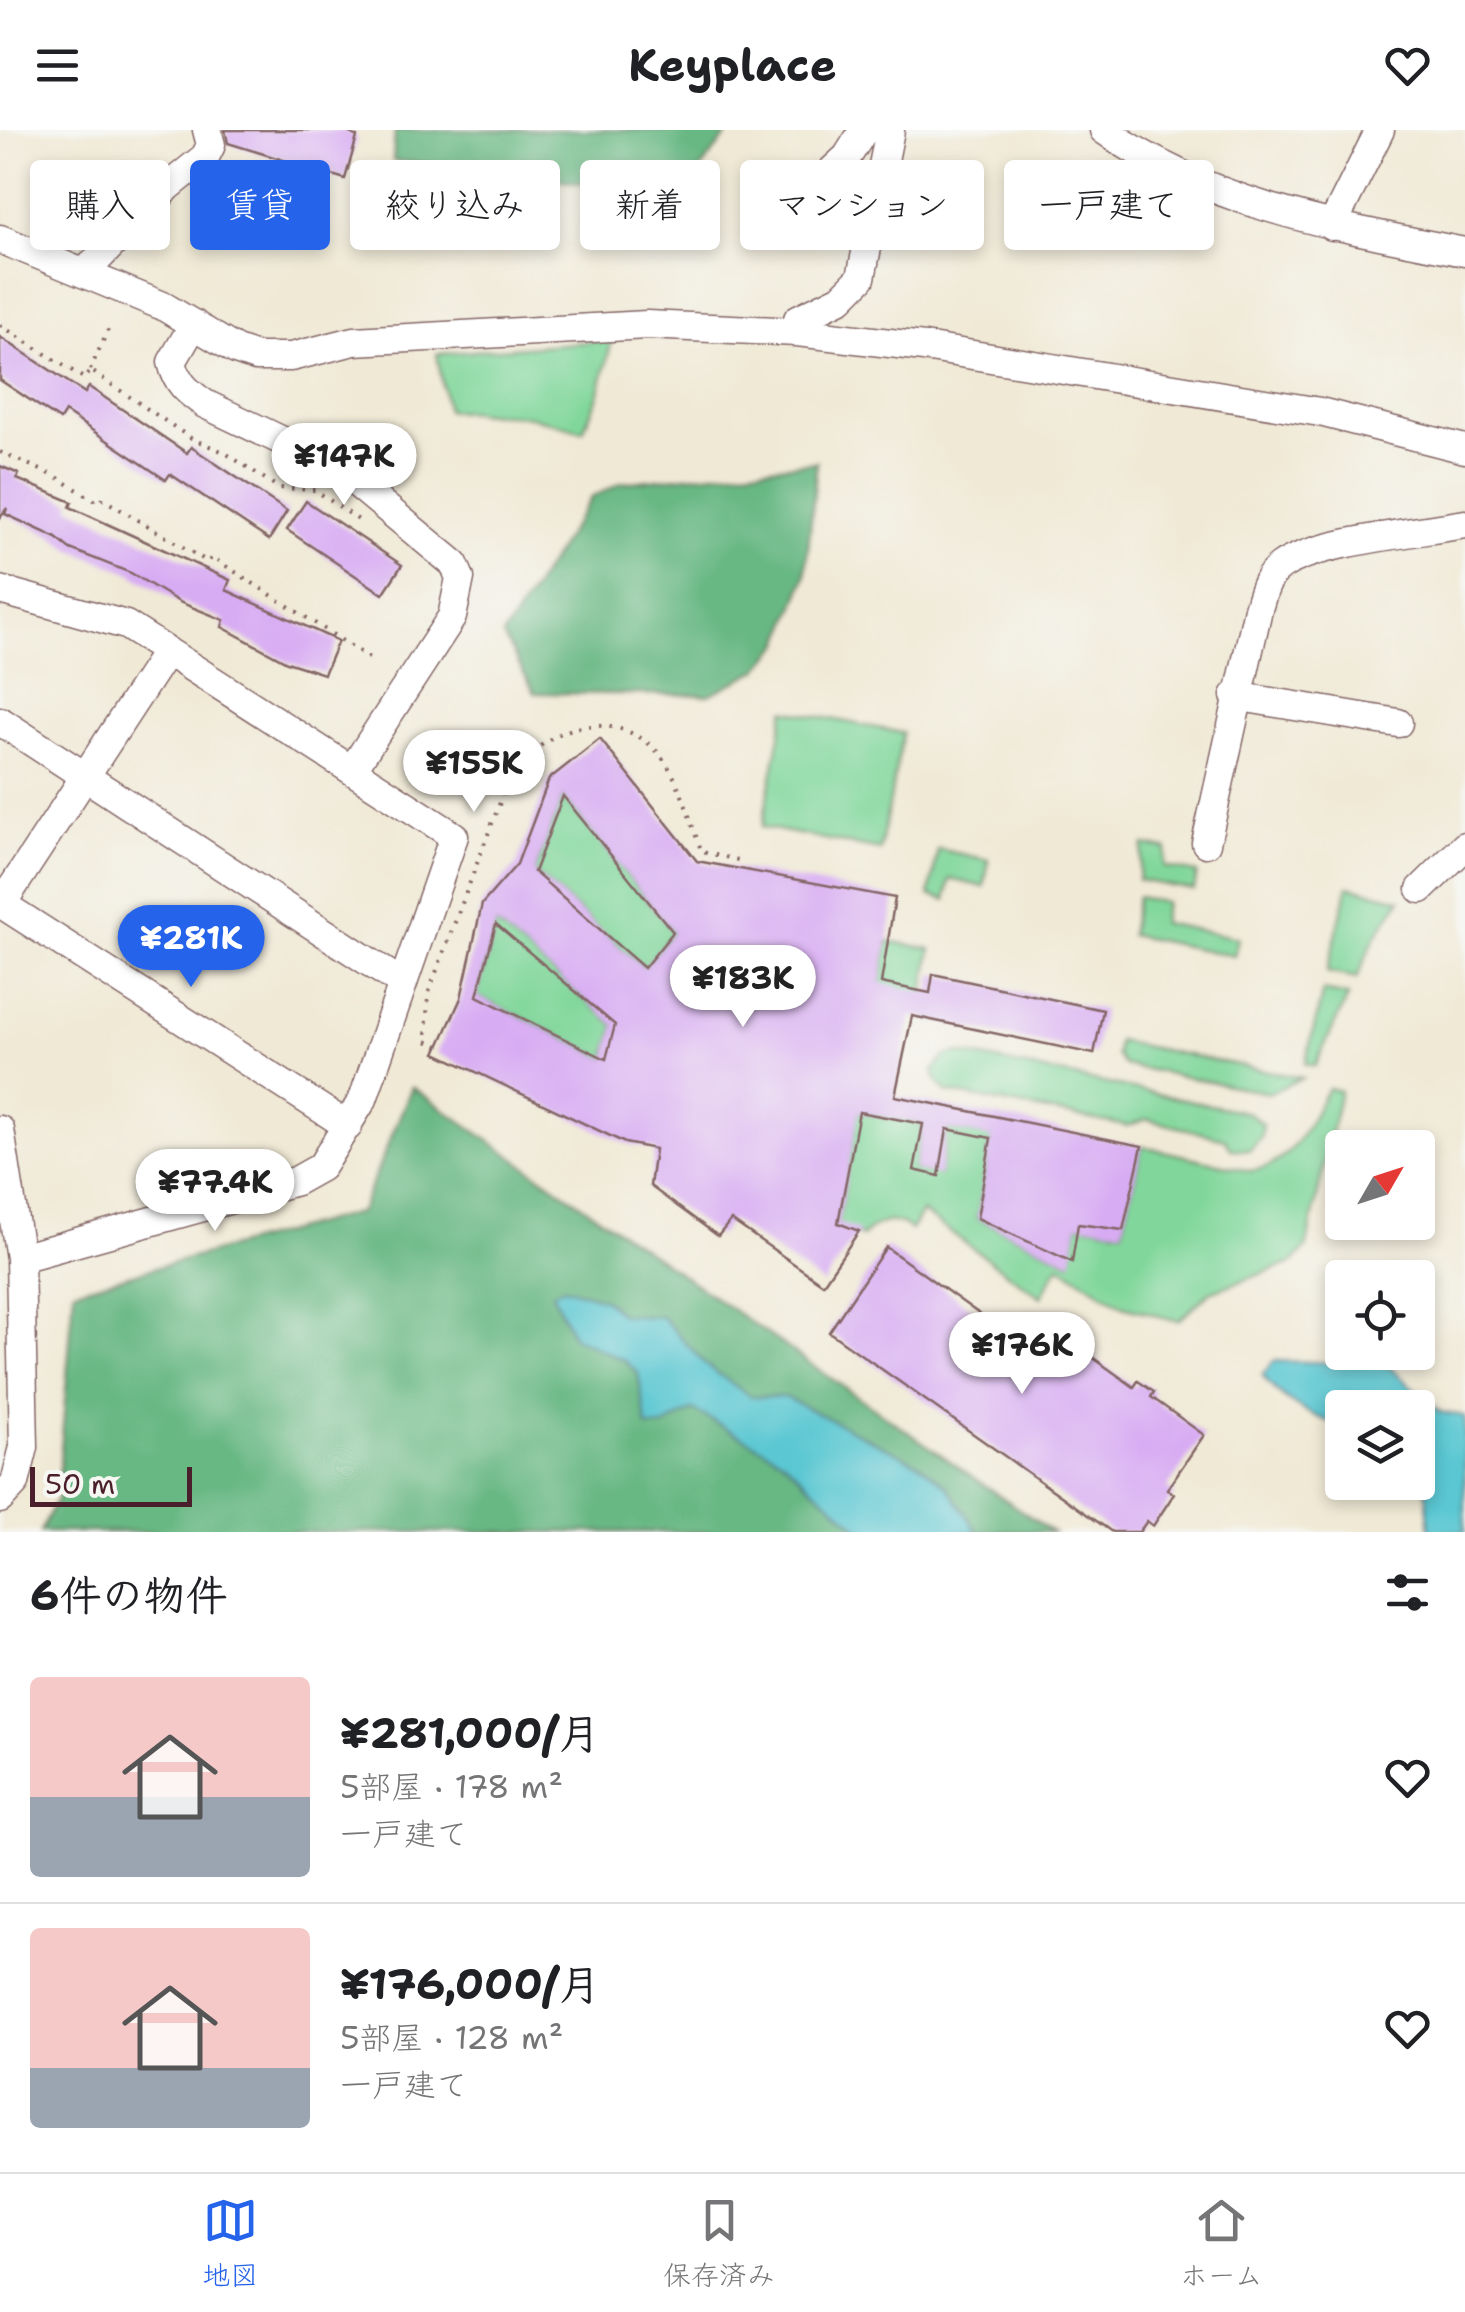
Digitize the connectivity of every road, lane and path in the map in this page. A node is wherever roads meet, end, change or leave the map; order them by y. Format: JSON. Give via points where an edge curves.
{"nodes":[{"id":1,"x":207,"y":130,"type":"edge"},
{"id":2,"x":864,"y":130,"type":"edge"},
{"id":3,"x":890,"y":130,"type":"edge"},
{"id":4,"x":1104,"y":130,"type":"edge"},
{"id":5,"x":1380,"y":130,"type":"edge"},
{"id":6,"x":845,"y":160,"type":"edge"},
{"id":7,"x":1332,"y":226,"type":"junction"},
{"id":8,"x":0,"y":239,"type":"edge"},
{"id":9,"x":1465,"y":252,"type":"edge"},
{"id":10,"x":85,"y":272,"type":"junction"},
{"id":11,"x":0,"y":324,"type":"edge"},
{"id":12,"x":194,"y":324,"type":"junction"},
{"id":13,"x":108,"y":330,"type":"dead end"},
{"id":14,"x":797,"y":332,"type":"junction"},
{"id":15,"x":90,"y":370,"type":"junction"},
{"id":16,"x":1465,"y":448,"type":"edge"},
{"id":17,"x":0,"y":452,"type":"edge"},
{"id":18,"x":1465,"y":524,"type":"edge"},
{"id":19,"x":373,"y":529,"type":"dead end"},
{"id":20,"x":0,"y":590,"type":"edge"},
{"id":21,"x":168,"y":650,"type":"junction"},
{"id":22,"x":374,"y":662,"type":"dead end"},
{"id":23,"x":1235,"y":696,"type":"junction"},
{"id":24,"x":0,"y":721,"type":"edge"},
{"id":25,"x":1398,"y":723,"type":"dead end"},
{"id":26,"x":352,"y":770,"type":"junction"},
{"id":27,"x":86,"y":778,"type":"junction"},
{"id":28,"x":1206,"y":842,"type":"dead end"},
{"id":29,"x":1465,"y":846,"type":"edge"},
{"id":30,"x":740,"y":853,"type":"dead end"},
{"id":31,"x":1421,"y":889,"type":"dead end"},
{"id":32,"x":1,"y":902,"type":"edge"},
{"id":33,"x":402,"y":984,"type":"junction"},
{"id":34,"x":438,"y":1046,"type":"dead end"},
{"id":35,"x":348,"y":1126,"type":"junction"},
{"id":36,"x":0,"y":1130,"type":"edge"},
{"id":37,"x":20,"y":1258,"type":"junction"},
{"id":38,"x":0,"y":1499,"type":"edge"}],
"edges":[{"from":1,"to":10,"type":"street","via":[[211,145],[205,157]]},
{"from":2,"to":6,"type":"street"},
{"from":3,"to":14,"type":"street","via":[[861,278],[841,298],[798,319]]},
{"from":4,"to":7,"type":"street","via":[[1185,178]]},
{"from":5,"to":7,"type":"street"},
{"from":7,"to":9,"type":"street"},
{"from":8,"to":10,"type":"street"},
{"from":10,"to":12,"type":"street"},
{"from":11,"to":15,"type":"path","via":[[84,378]]},
{"from":12,"to":14,"type":"street","via":[[236,350],[272,358],[354,341],[647,325]]},
{"from":12,"to":26,"type":"street","via":[[172,362],[186,390],[337,468],[454,564],[460,578],[452,616]]},
{"from":13,"to":15,"type":"path"},
{"from":14,"to":16,"type":"street","via":[[924,346],[1302,409]]},
{"from":15,"to":19,"type":"path","via":[[279,488],[316,490]]},
{"from":17,"to":22,"type":"path","via":[[99,503],[102,498],[208,562],[212,557]]},
{"from":18,"to":23,"type":"street","via":[[1312,553],[1278,568],[1266,583]]},
{"from":20,"to":21,"type":"street","via":[[126,625]]},
{"from":21,"to":26,"type":"street"},
{"from":21,"to":27,"type":"street"},
{"from":23,"to":25,"type":"street"},
{"from":23,"to":28,"type":"street"},
{"from":24,"to":27,"type":"street"},
{"from":26,"to":33,"type":"street","via":[[454,836]]},
{"from":27,"to":32,"type":"street"},
{"from":27,"to":33,"type":"street"},
{"from":29,"to":31,"type":"street"},
{"from":30,"to":34,"type":"path","via":[[738,860],[702,852],[654,747],[604,724],[552,738],[505,789],[428,994],[426,1041]]},
{"from":32,"to":35,"type":"street"},
{"from":33,"to":35,"type":"street"},
{"from":35,"to":37,"type":"street","via":[[321,1167],[296,1181]]},
{"from":36,"to":37,"type":"street"},
{"from":37,"to":38,"type":"street","via":[[24,1446],[15,1483]]}]}
